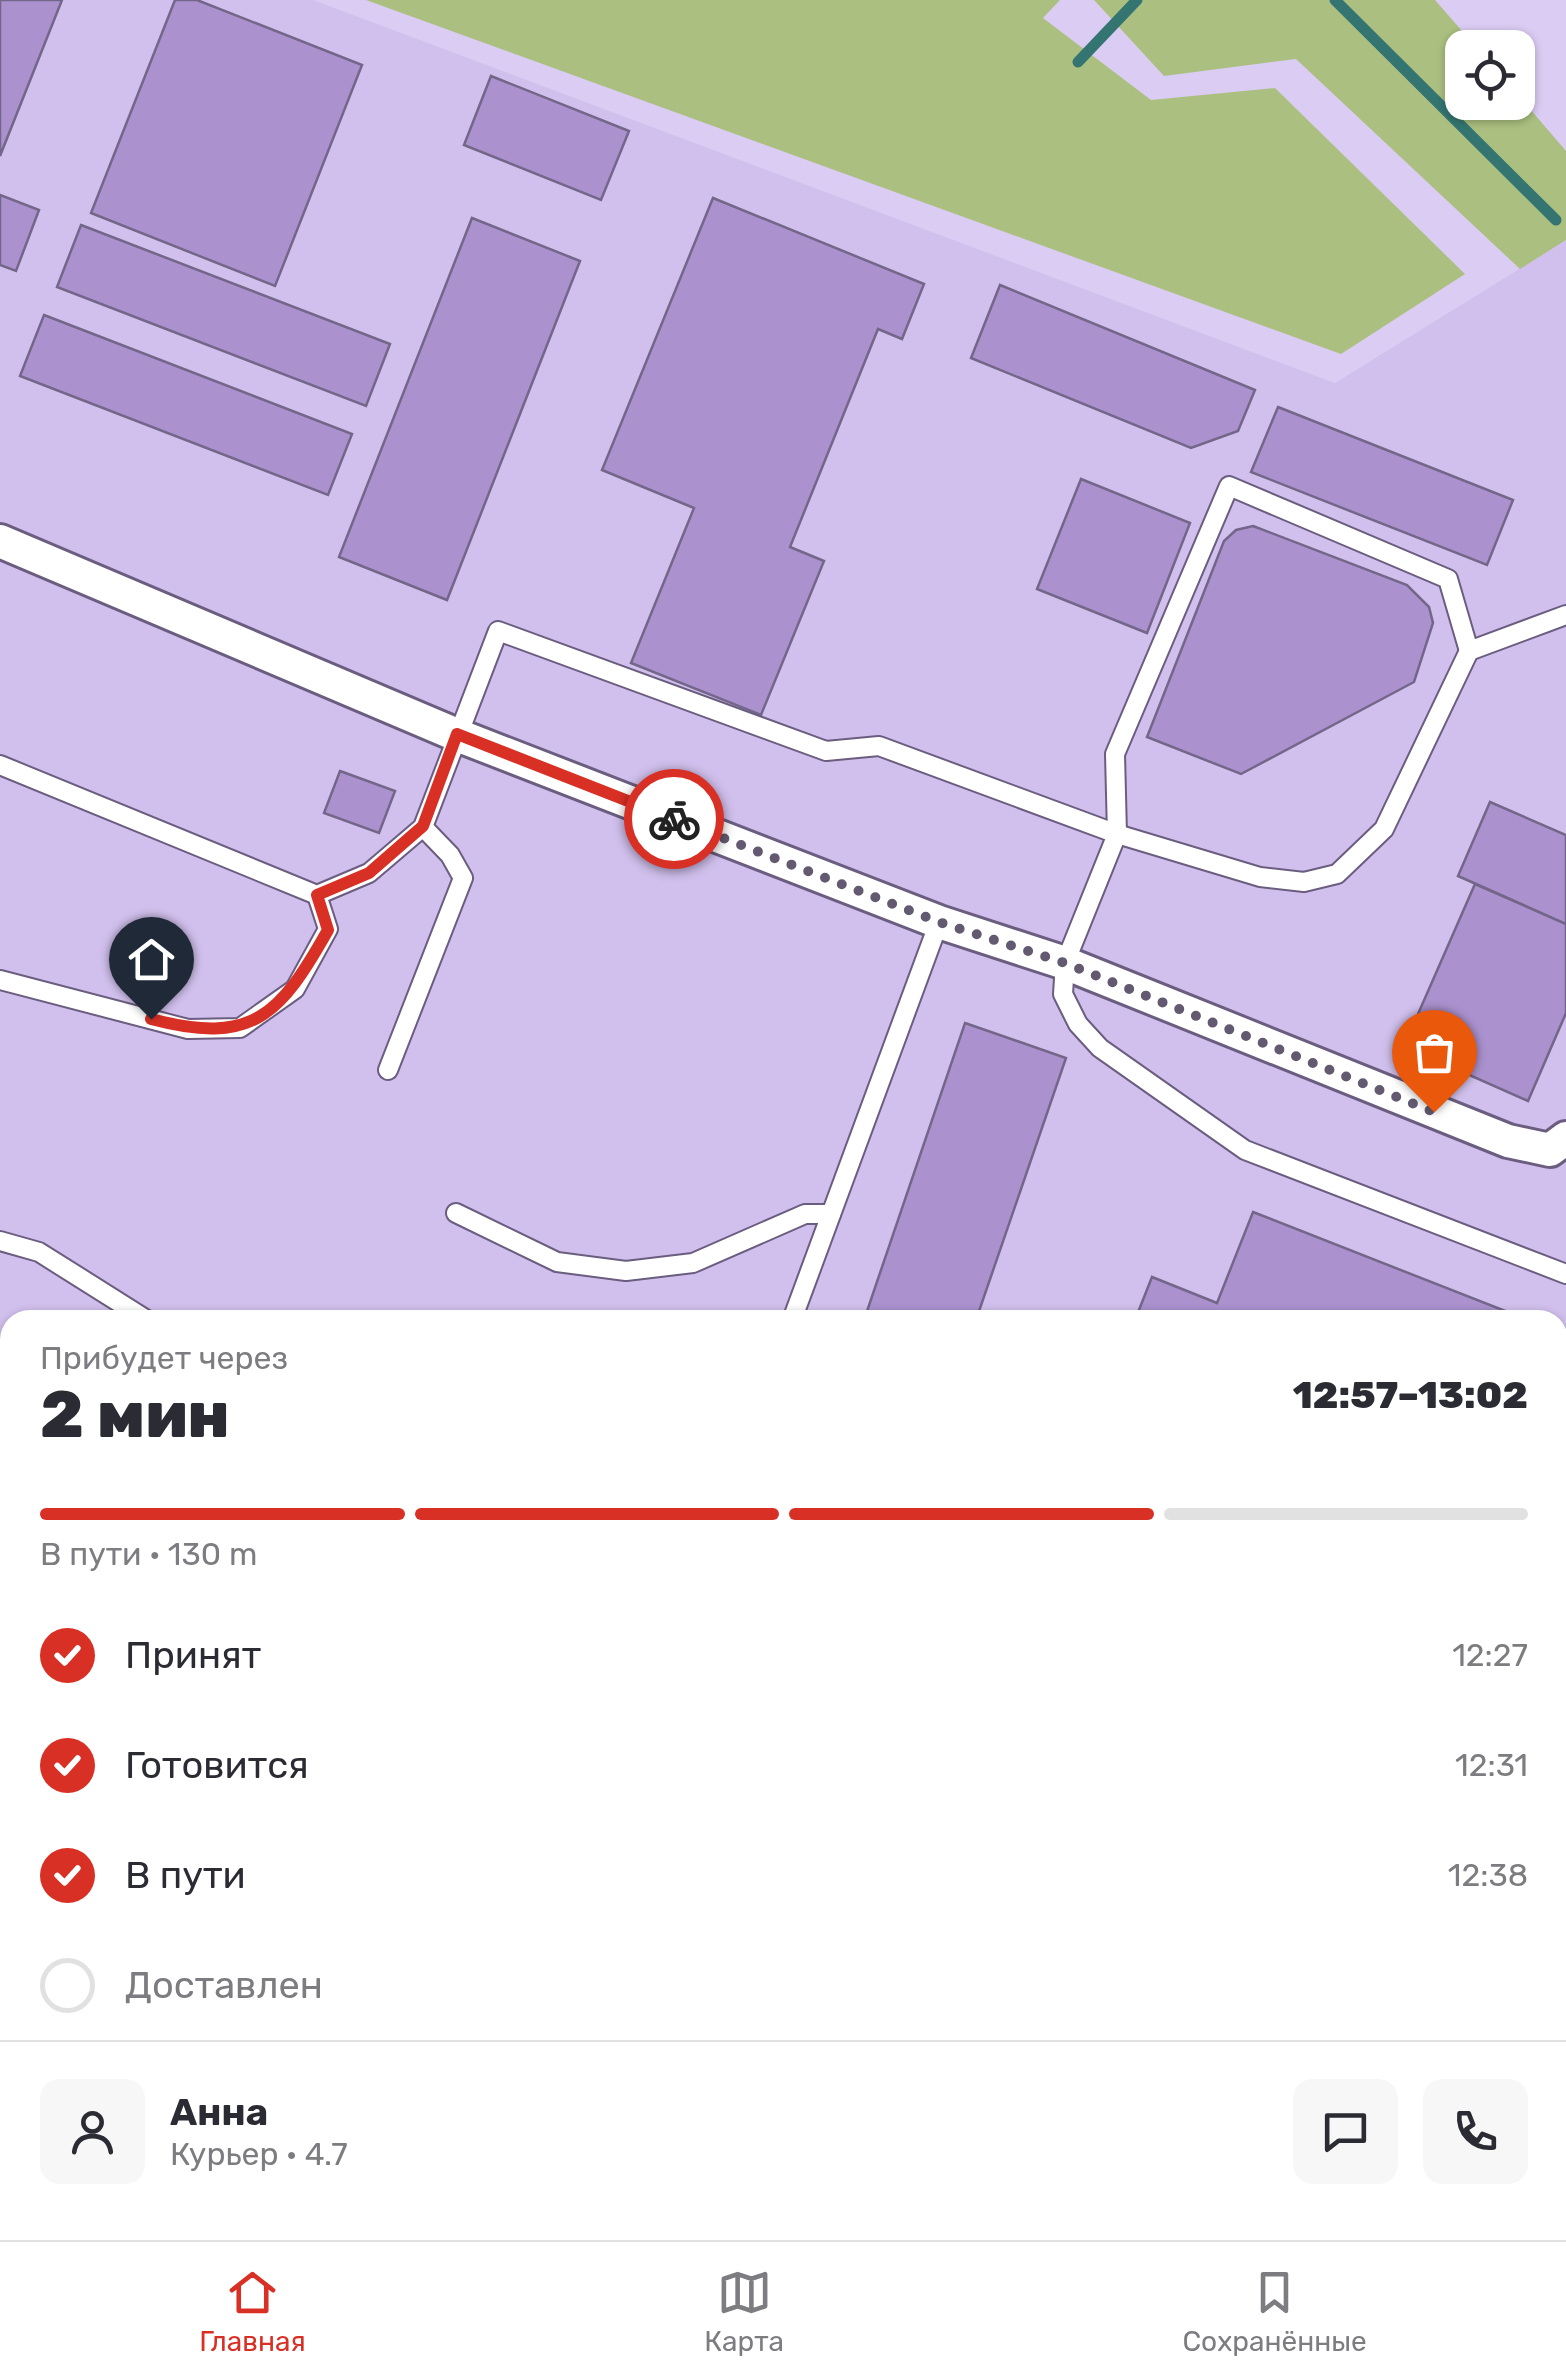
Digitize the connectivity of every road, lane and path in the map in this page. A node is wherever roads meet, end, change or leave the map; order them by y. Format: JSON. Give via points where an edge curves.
{"nodes":[{"id":1,"x":0,"y":541,"type":"edge"},
{"id":2,"x":1566,"y":616,"type":"edge"},
{"id":3,"x":1469,"y":651,"type":"junction"},
{"id":4,"x":457,"y":734,"type":"junction"},
{"id":5,"x":0,"y":766,"type":"edge"},
{"id":6,"x":423,"y":826,"type":"junction"},
{"id":7,"x":1117,"y":834,"type":"junction"},
{"id":8,"x":317,"y":895,"type":"junction"},
{"id":9,"x":939,"y":922,"type":"junction"},
{"id":10,"x":1065,"y":963,"type":"junction"},
{"id":11,"x":0,"y":980,"type":"edge"},
{"id":12,"x":388,"y":1070,"type":"dead end"},
{"id":13,"x":1566,"y":1138,"type":"edge"},
{"id":14,"x":456,"y":1213,"type":"dead end"},
{"id":15,"x":831,"y":1214,"type":"junction"},
{"id":16,"x":0,"y":1241,"type":"edge"},
{"id":17,"x":1566,"y":1274,"type":"edge"},
{"id":18,"x":131,"y":1310,"type":"edge"},
{"id":19,"x":796,"y":1310,"type":"edge"}],
"edges":[{"from":1,"to":4,"type":"street"},
{"from":2,"to":3,"type":"lane"},
{"from":3,"to":7,"type":"lane","via":[[1384,829],[1337,874],[1304,882],[1260,877]]},
{"from":3,"to":7,"type":"lane","via":[[1448,579],[1229,486],[1115,754]]},
{"from":4,"to":6,"type":"lane"},
{"from":4,"to":7,"type":"lane","via":[[498,631],[826,751],[879,746]]},
{"from":4,"to":9,"type":"street"},
{"from":5,"to":8,"type":"lane"},
{"from":6,"to":8,"type":"lane","via":[[369,873]]},
{"from":6,"to":12,"type":"lane","via":[[462,878]]},
{"from":7,"to":10,"type":"lane"},
{"from":8,"to":11,"type":"lane","via":[[328,930],[295,990],[240,1028],[188,1029]]},
{"from":9,"to":10,"type":"street"},
{"from":9,"to":15,"type":"lane"},
{"from":10,"to":13,"type":"street","via":[[1508,1141],[1550,1150]]},
{"from":10,"to":17,"type":"lane","via":[[1063,994],[1100,1048],[1244,1150]]},
{"from":14,"to":15,"type":"lane","via":[[557,1262],[626,1271],[693,1263],[805,1214]]},
{"from":15,"to":19,"type":"lane"},
{"from":16,"to":18,"type":"lane","via":[[40,1252]]}]}
